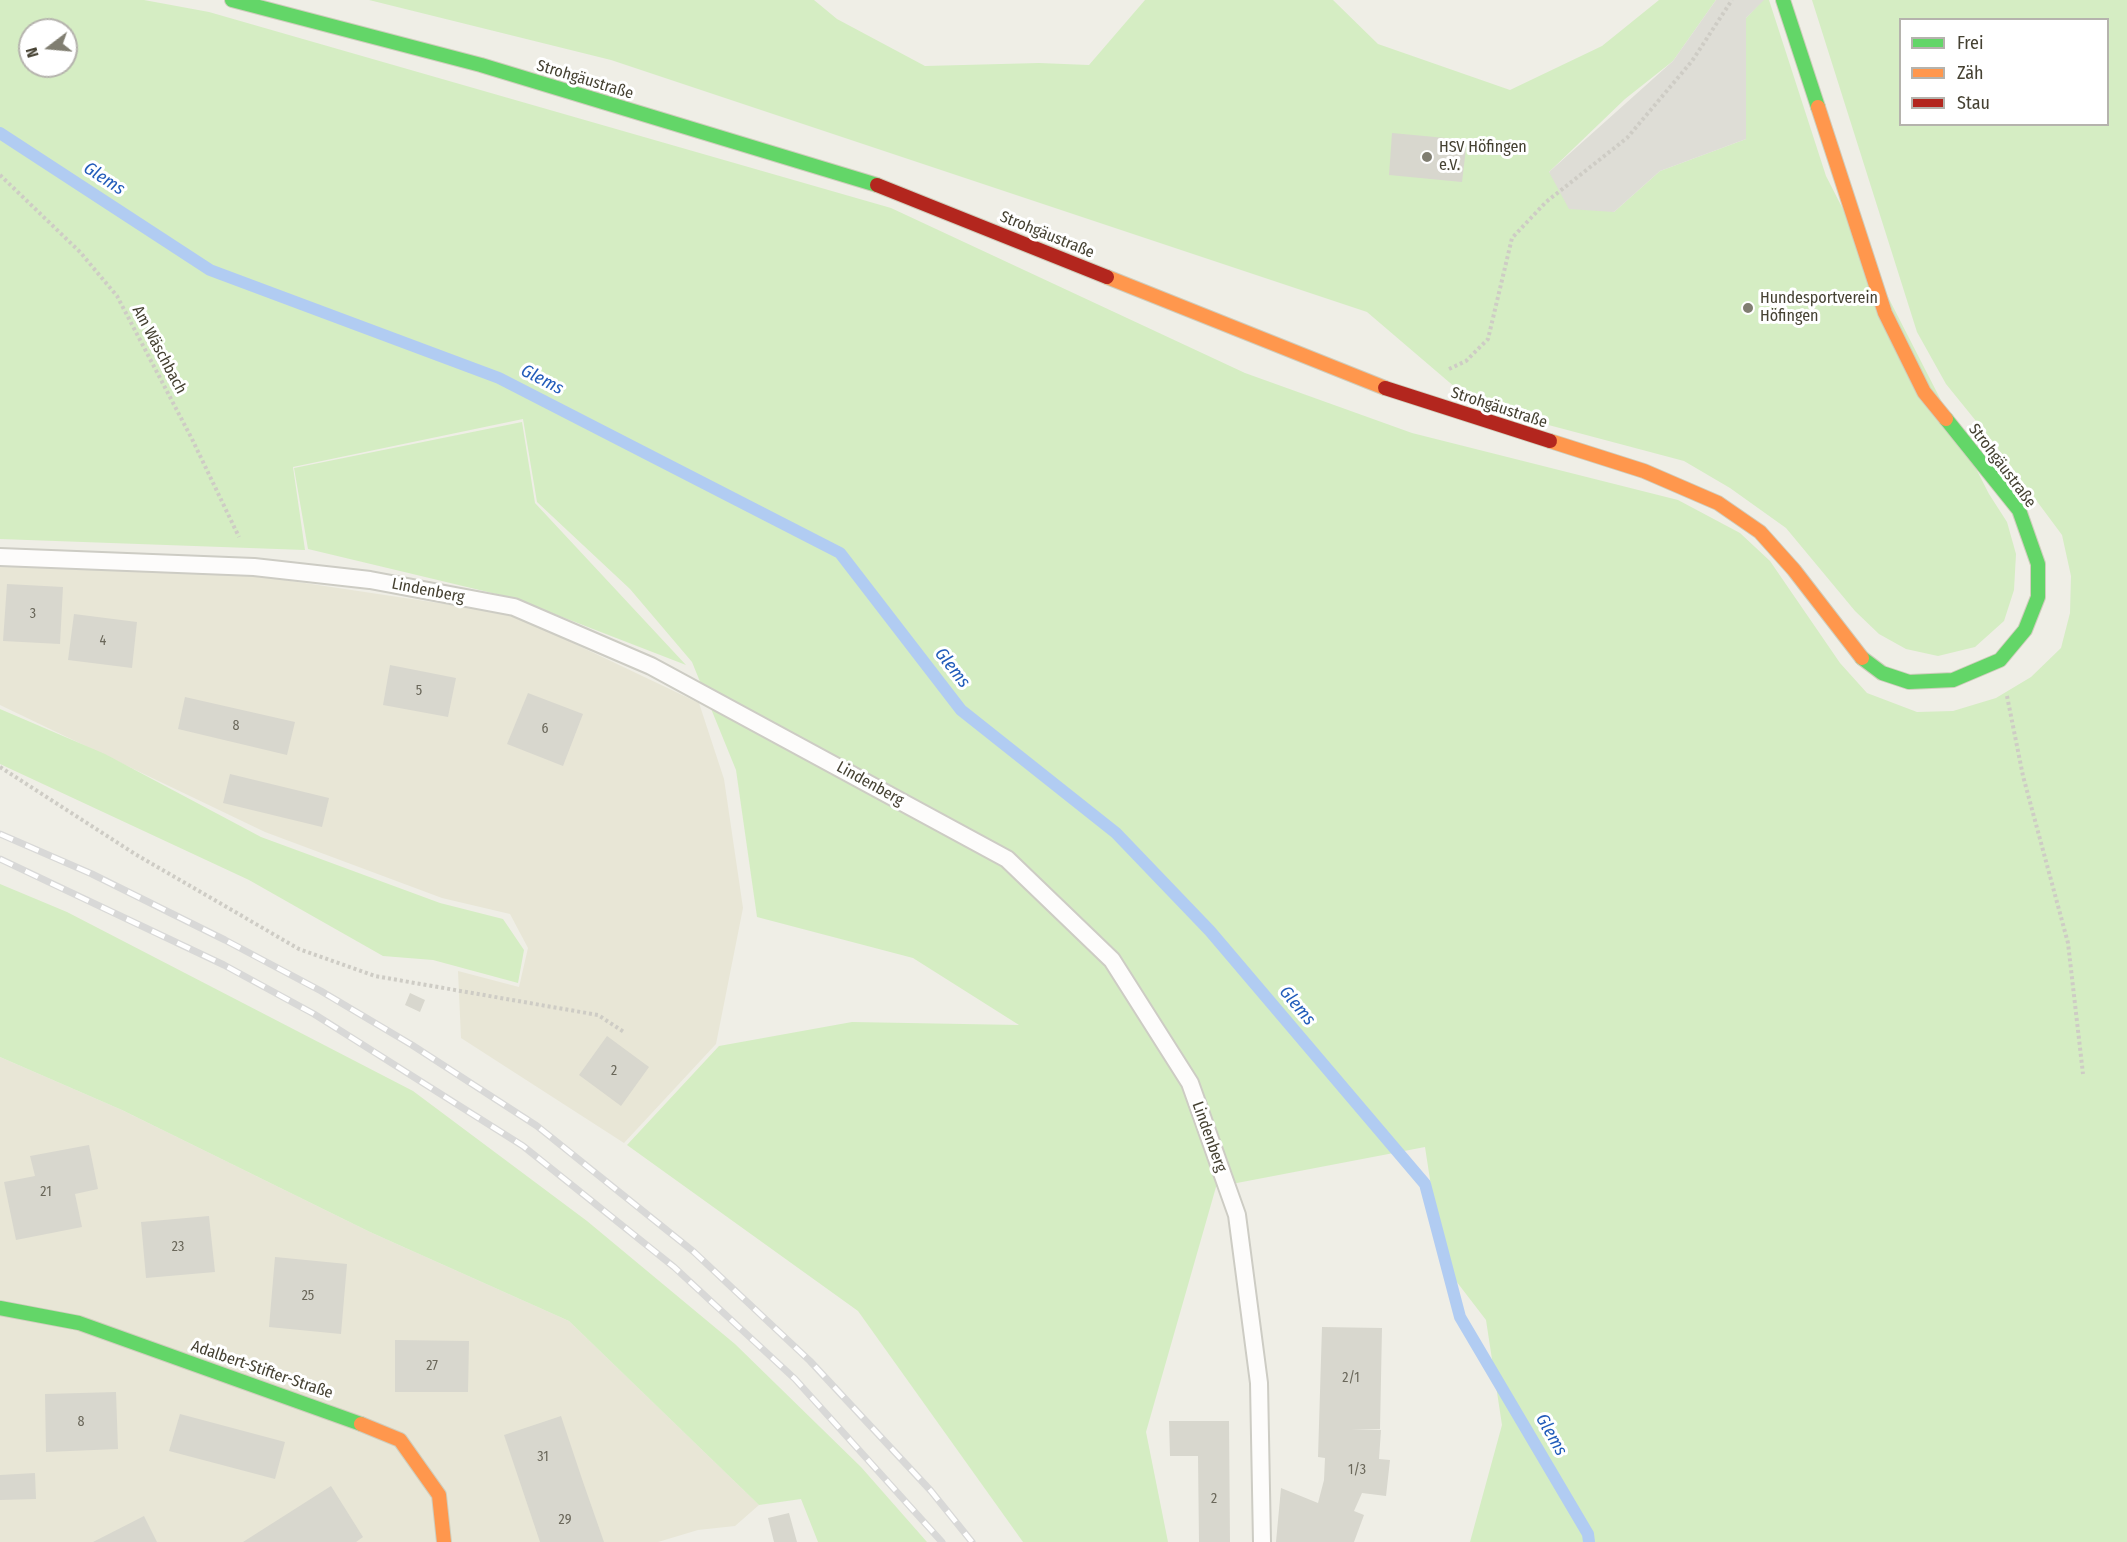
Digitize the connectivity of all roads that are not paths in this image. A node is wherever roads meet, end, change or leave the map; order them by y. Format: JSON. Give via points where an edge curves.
{"nodes":[{"id":1,"x":232,"y":0,"type":"edge"},
{"id":2,"x":1783,"y":0,"type":"edge"},
{"id":3,"x":0,"y":557,"type":"edge"},
{"id":4,"x":0,"y":1308,"type":"edge"},
{"id":5,"x":444,"y":1542,"type":"edge"},
{"id":6,"x":1262,"y":1542,"type":"edge"}],
"edges":[{"from":1,"to":2,"type":"main road","name":"Strohgäustraße","via":[[481,65],[891,189],[1358,379],[1644,471],[1718,503],[1760,532],[1857,654],[1882,673],[1909,682],[1953,680],[2000,660],[2025,630],[2037,597],[2038,564],[2019,510],[1924,392],[1885,313]]},
{"from":3,"to":6,"type":"lane","name":"Lindenberg","via":[[254,567],[370,580],[514,607],[651,666],[1007,859],[1112,960],[1190,1083],[1237,1215],[1259,1383]]},
{"from":4,"to":5,"type":"main road","name":"Adalbert-Stifter-Straße","via":[[79,1323],[325,1409],[400,1440],[439,1495]]}]}
